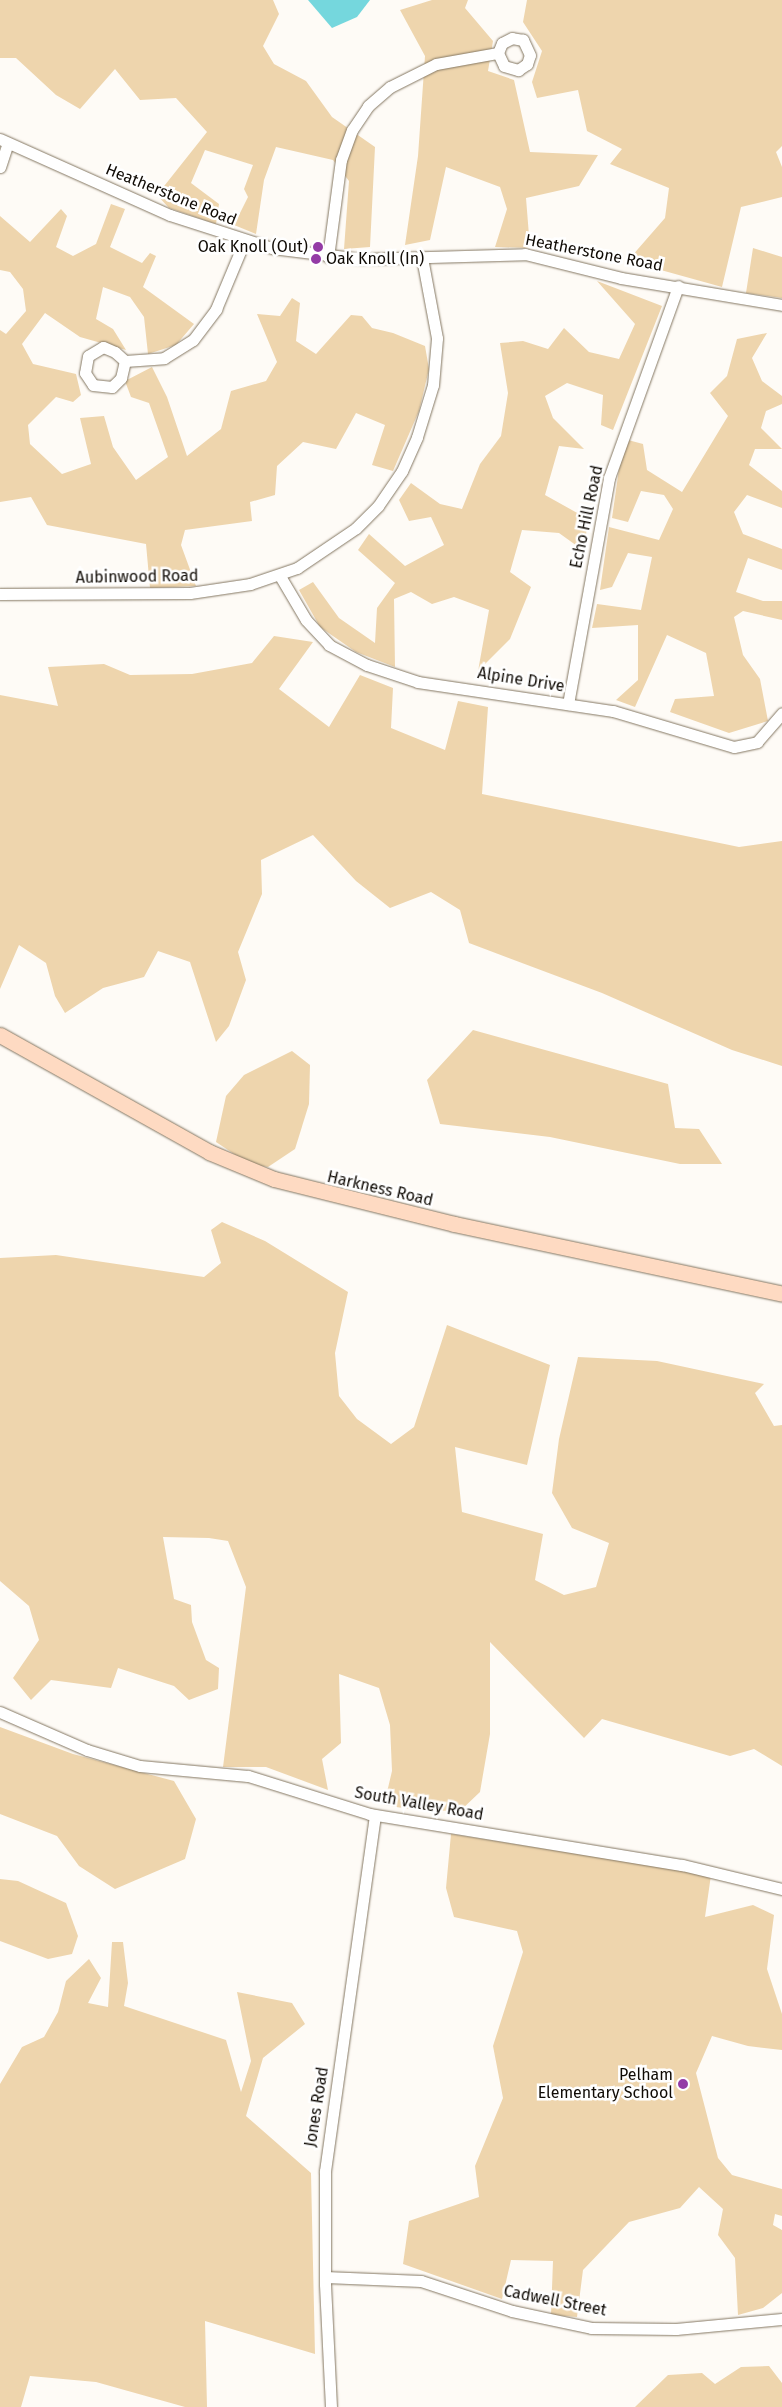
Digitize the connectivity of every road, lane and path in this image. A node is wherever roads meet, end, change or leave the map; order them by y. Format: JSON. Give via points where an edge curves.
{"nodes":[{"id":1,"x":498,"y":53,"type":"dead end"},
{"id":2,"x":4,"y":142,"type":"edge"},
{"id":3,"x":0,"y":167,"type":"edge"},
{"id":4,"x":244,"y":242,"type":"junction"},
{"id":5,"x":328,"y":258,"type":"junction"},
{"id":6,"x":422,"y":258,"type":"junction"},
{"id":7,"x":678,"y":286,"type":"junction"},
{"id":8,"x":782,"y":305,"type":"edge"},
{"id":9,"x":126,"y":361,"type":"dead end"},
{"id":10,"x":280,"y":576,"type":"junction"},
{"id":11,"x":0,"y":594,"type":"edge"},
{"id":12,"x":568,"y":704,"type":"junction"},
{"id":13,"x":782,"y":713,"type":"edge"},
{"id":14,"x":0,"y":1035,"type":"edge"},
{"id":15,"x":782,"y":1294,"type":"edge"},
{"id":16,"x":0,"y":1712,"type":"edge"},
{"id":17,"x":375,"y":1815,"type":"junction"},
{"id":18,"x":782,"y":1889,"type":"edge"},
{"id":19,"x":325,"y":2277,"type":"junction"},
{"id":20,"x":782,"y":2319,"type":"edge"},
{"id":21,"x":331,"y":2407,"type":"edge"}],
"edges":[{"from":1,"to":5,"type":"street","via":[[436,64],[390,87],[368,106],[352,130],[341,160]]},
{"from":2,"to":3,"type":"street"},
{"from":2,"to":4,"type":"street","name":"Heatherstone Road","via":[[170,215]]},
{"from":4,"to":5,"type":"street","name":"Heatherstone Road"},
{"from":4,"to":9,"type":"street","via":[[216,310],[199,334],[164,358]]},
{"from":5,"to":6,"type":"street","name":"Heatherstone Road"},
{"from":6,"to":7,"type":"street","name":"Heatherstone Road","via":[[525,254],[621,278]]},
{"from":6,"to":10,"type":"street","name":"Aubinwood Road","via":[[437,348],[433,385],[413,447],[395,482],[368,517],[314,558]]},
{"from":7,"to":8,"type":"street","name":"Heatherstone Road"},
{"from":7,"to":12,"type":"street","name":"Echo Hill Road","via":[[609,478]]},
{"from":10,"to":11,"type":"street","name":"Aubinwood Road","via":[[190,594]]},
{"from":10,"to":12,"type":"street","name":"Alpine Drive","via":[[314,631],[335,649],[356,660],[431,685]]},
{"from":12,"to":13,"type":"street","name":"Alpine Drive","via":[[635,716],[734,747],[757,742]]},
{"from":14,"to":15,"type":"main road","name":"Harkness Road","via":[[199,1147],[269,1178],[454,1224]]},
{"from":16,"to":17,"type":"street","name":"South Valley Road","via":[[81,1747],[128,1763],[172,1771],[257,1778]]},
{"from":17,"to":18,"type":"street","name":"South Valley Road","via":[[682,1866]]},
{"from":17,"to":19,"type":"street","name":"Jones Road","via":[[327,2142],[323,2198]]},
{"from":19,"to":20,"type":"street","name":"Cadwell Street","via":[[421,2281],[512,2311],[591,2328],[676,2329]]},
{"from":19,"to":21,"type":"street","name":"Jones Road"}]}
